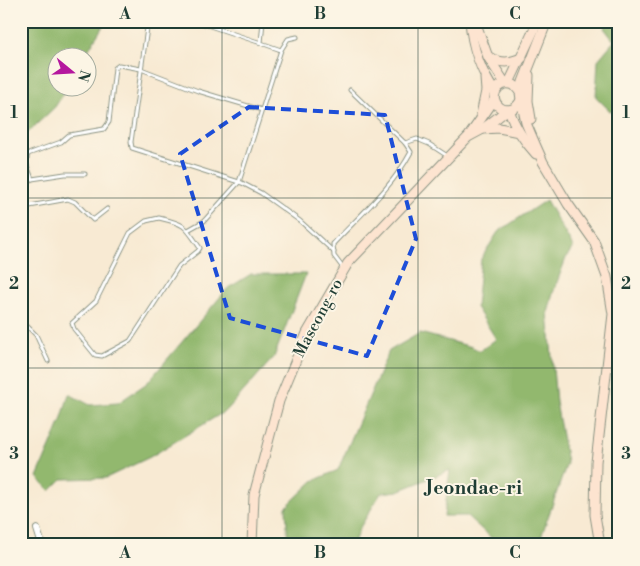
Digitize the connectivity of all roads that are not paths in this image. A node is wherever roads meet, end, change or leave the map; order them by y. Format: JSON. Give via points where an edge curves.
{"nodes":[{"id":1,"x":148,"y":21,"type":"edge"},
{"id":2,"x":195,"y":21,"type":"edge"},
{"id":3,"x":263,"y":21,"type":"edge"},
{"id":4,"x":470,"y":21,"type":"edge"},
{"id":5,"x":474,"y":21,"type":"edge"},
{"id":6,"x":538,"y":21,"type":"edge"},
{"id":7,"x":547,"y":21,"type":"edge"},
{"id":8,"x":297,"y":37,"type":"dead end"},
{"id":9,"x":261,"y":43,"type":"junction"},
{"id":10,"x":281,"y":50,"type":"junction"},
{"id":11,"x":488,"y":57,"type":"junction"},
{"id":12,"x":526,"y":59,"type":"junction"},
{"id":13,"x":142,"y":69,"type":"junction"},
{"id":14,"x":485,"y":76,"type":"junction"},
{"id":15,"x":507,"y":83,"type":"junction"},
{"id":16,"x":350,"y":90,"type":"dead end"},
{"id":17,"x":495,"y":96,"type":"junction"},
{"id":18,"x":521,"y":96,"type":"junction"},
{"id":19,"x":262,"y":110,"type":"junction"},
{"id":20,"x":508,"y":110,"type":"junction"},
{"id":21,"x":482,"y":125,"type":"junction"},
{"id":22,"x":519,"y":132,"type":"junction"},
{"id":23,"x":405,"y":142,"type":"junction"},
{"id":24,"x":535,"y":144,"type":"junction"},
{"id":25,"x":449,"y":157,"type":"junction"},
{"id":26,"x":543,"y":162,"type":"junction"},
{"id":27,"x":85,"y":174,"type":"dead end"},
{"id":28,"x":32,"y":179,"type":"junction"},
{"id":29,"x":239,"y":182,"type":"junction"},
{"id":30,"x":21,"y":185,"type":"edge"},
{"id":31,"x":21,"y":209,"type":"edge"},
{"id":32,"x":107,"y":210,"type":"dead end"},
{"id":33,"x":188,"y":230,"type":"junction"},
{"id":34,"x":334,"y":252,"type":"junction"},
{"id":35,"x":344,"y":269,"type":"junction"},
{"id":36,"x":21,"y":327,"type":"edge"},
{"id":37,"x":48,"y":361,"type":"dead end"},
{"id":38,"x":37,"y":529,"type":"dead end"},
{"id":39,"x":42,"y":545,"type":"edge"},
{"id":40,"x":252,"y":545,"type":"edge"},
{"id":41,"x":600,"y":545,"type":"edge"}],
"edges":[{"from":1,"to":13,"type":"lane"},
{"from":2,"to":9,"type":"lane"},
{"from":3,"to":9,"type":"lane"},
{"from":4,"to":14,"type":"main road","via":[[473,43]]},
{"from":5,"to":11,"type":"main road"},
{"from":6,"to":12,"type":"main road"},
{"from":7,"to":12,"type":"main road"},
{"from":8,"to":10,"type":"lane","via":[[288,39]]},
{"from":9,"to":10,"type":"lane"},
{"from":10,"to":19,"type":"lane"},
{"from":11,"to":12,"type":"main road","via":[[504,63]]},
{"from":11,"to":15,"type":"main road"},
{"from":12,"to":15,"type":"main road"},
{"from":12,"to":18,"type":"main road"},
{"from":12,"to":24,"type":"main road"},
{"from":13,"to":19,"type":"lane","via":[[198,91]]},
{"from":13,"to":28,"type":"lane","via":[[119,65],[115,68],[109,122],[104,129],[69,135],[61,142],[28,154],[26,162]]},
{"from":13,"to":29,"type":"lane","via":[[130,142],[132,148]]},
{"from":14,"to":17,"type":"main road"},
{"from":14,"to":21,"type":"main road"},
{"from":15,"to":17,"type":"main road","via":[[500,85]]},
{"from":15,"to":18,"type":"main road","via":[[514,85]]},
{"from":16,"to":23,"type":"lane"},
{"from":17,"to":20,"type":"main road","via":[[499,107]]},
{"from":17,"to":21,"type":"main road","name":"Maseong-ro"},
{"from":18,"to":20,"type":"main road","via":[[518,105]]},
{"from":18,"to":24,"type":"main road","via":[[526,123]]},
{"from":19,"to":29,"type":"lane"},
{"from":20,"to":21,"type":"main road"},
{"from":20,"to":22,"type":"main road"},
{"from":21,"to":22,"type":"main road"},
{"from":21,"to":25,"type":"main road","name":"Maseong-ro"},
{"from":22,"to":26,"type":"main road"},
{"from":23,"to":25,"type":"lane","via":[[417,139]]},
{"from":23,"to":34,"type":"lane","via":[[410,152],[405,162],[390,183],[333,244]]},
{"from":24,"to":26,"type":"main road"},
{"from":25,"to":35,"type":"main road","name":"Maseong-ro"},
{"from":26,"to":41,"type":"main road","via":[[594,241],[607,277],[613,314],[596,462],[595,515]]},
{"from":27,"to":28,"type":"lane"},
{"from":28,"to":30,"type":"lane"},
{"from":29,"to":33,"type":"lane","via":[[204,221]]},
{"from":29,"to":34,"type":"lane","via":[[261,193],[300,221]]},
{"from":31,"to":32,"type":"lane","via":[[68,199],[93,220]]},
{"from":33,"to":33,"type":"lane","via":[[180,223],[159,218],[146,221],[130,233],[96,301],[72,322],[95,355],[102,356],[130,341],[179,266],[198,251],[200,248]]},
{"from":34,"to":35,"type":"lane"},
{"from":35,"to":40,"type":"main road","name":"Maseong-ro","via":[[307,333],[279,401],[254,495]]},
{"from":36,"to":37,"type":"lane","via":[[26,326],[36,335]]},
{"from":38,"to":39,"type":"street"}]}
